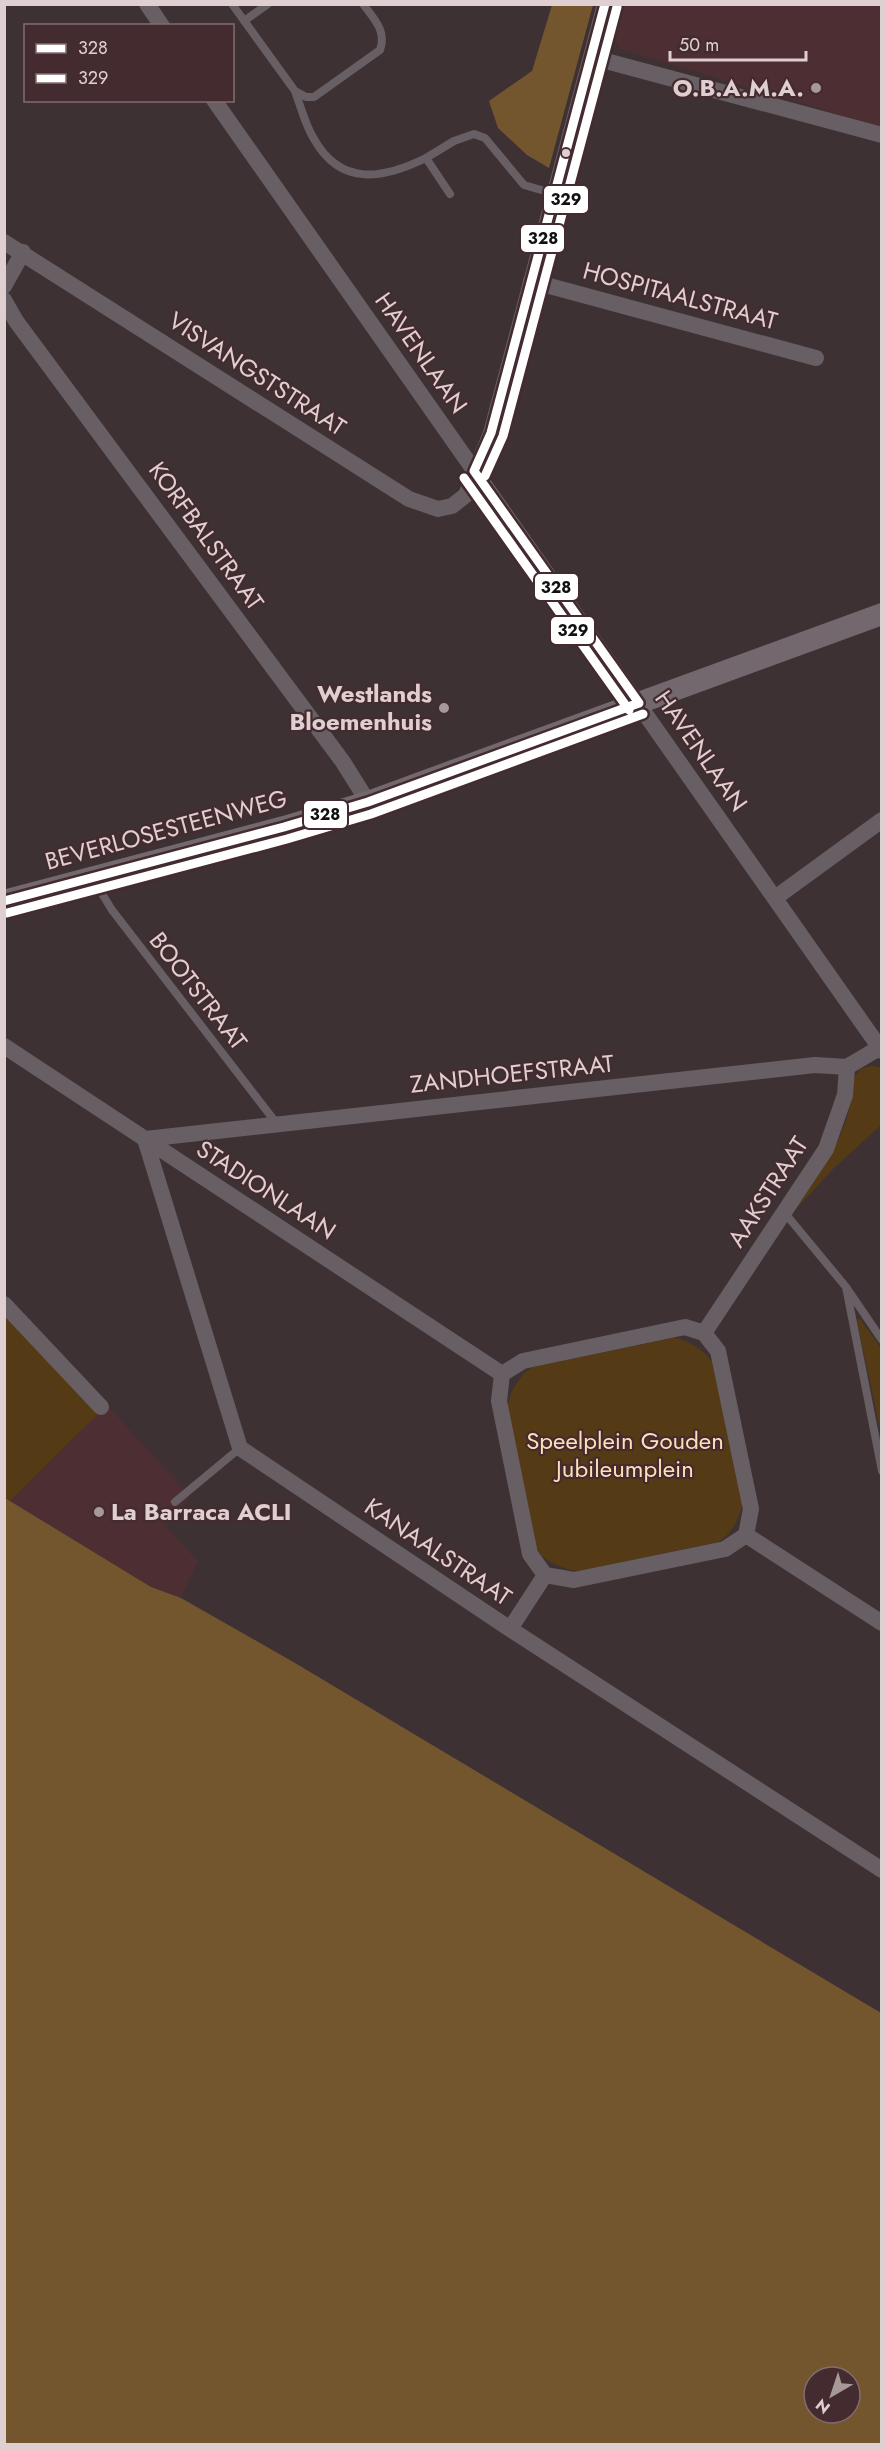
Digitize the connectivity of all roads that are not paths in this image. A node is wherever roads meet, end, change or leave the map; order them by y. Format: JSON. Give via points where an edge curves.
{"nodes":[{"id":1,"x":147,"y":4,"type":"edge"},
{"id":2,"x":232,"y":4,"type":"edge"},
{"id":3,"x":268,"y":4,"type":"edge"},
{"id":4,"x":363,"y":4,"type":"edge"},
{"id":5,"x":605,"y":4,"type":"edge"},
{"id":6,"x":244,"y":21,"type":"junction"},
{"id":7,"x":161,"y":24,"type":"edge"},
{"id":8,"x":591,"y":57,"type":"junction"},
{"id":9,"x":295,"y":91,"type":"junction"},
{"id":10,"x":215,"y":102,"type":"edge"},
{"id":11,"x":882,"y":135,"type":"edge"},
{"id":12,"x":426,"y":158,"type":"junction"},
{"id":13,"x":450,"y":194,"type":"dead end"},
{"id":14,"x":555,"y":194,"type":"junction"},
{"id":15,"x":4,"y":242,"type":"edge"},
{"id":16,"x":22,"y":252,"type":"junction"},
{"id":17,"x":531,"y":281,"type":"junction"},
{"id":18,"x":4,"y":286,"type":"edge"},
{"id":19,"x":4,"y":300,"type":"edge"},
{"id":20,"x":816,"y":358,"type":"dead end"},
{"id":21,"x":474,"y":471,"type":"junction"},
{"id":22,"x":882,"y":614,"type":"edge"},
{"id":23,"x":639,"y":703,"type":"junction"},
{"id":24,"x":368,"y":802,"type":"junction"},
{"id":25,"x":882,"y":820,"type":"edge"},
{"id":26,"x":93,"y":879,"type":"junction"},
{"id":27,"x":775,"y":898,"type":"junction"},
{"id":28,"x":4,"y":901,"type":"edge"},
{"id":29,"x":4,"y":1046,"type":"edge"},
{"id":30,"x":880,"y":1049,"type":"edge"},
{"id":31,"x":847,"y":1067,"type":"junction"},
{"id":32,"x":277,"y":1124,"type":"junction"},
{"id":33,"x":145,"y":1139,"type":"junction"},
{"id":34,"x":784,"y":1212,"type":"junction"},
{"id":35,"x":846,"y":1287,"type":"junction"},
{"id":36,"x":4,"y":1304,"type":"edge"},
{"id":37,"x":704,"y":1333,"type":"junction"},
{"id":38,"x":882,"y":1340,"type":"edge"},
{"id":39,"x":502,"y":1374,"type":"junction"},
{"id":40,"x":101,"y":1407,"type":"dead end"},
{"id":41,"x":240,"y":1448,"type":"junction"},
{"id":42,"x":882,"y":1471,"type":"edge"},
{"id":43,"x":175,"y":1502,"type":"dead end"},
{"id":44,"x":746,"y":1535,"type":"junction"},
{"id":45,"x":545,"y":1575,"type":"junction"},
{"id":46,"x":882,"y":1623,"type":"edge"},
{"id":47,"x":510,"y":1629,"type":"junction"},
{"id":48,"x":882,"y":1870,"type":"edge"}],
"edges":[{"from":1,"to":7,"type":"street"},
{"from":2,"to":6,"type":"lane"},
{"from":3,"to":6,"type":"lane"},
{"from":4,"to":9,"type":"lane","via":[[383,32],[380,50],[314,97]]},
{"from":5,"to":8,"type":"street"},
{"from":6,"to":9,"type":"lane"},
{"from":8,"to":11,"type":"street"},
{"from":8,"to":14,"type":"street"},
{"from":9,"to":12,"type":"lane","via":[[313,139],[340,169],[361,175],[382,174]]},
{"from":10,"to":21,"type":"street","name":"HAVENLAAN"},
{"from":12,"to":13,"type":"lane"},
{"from":12,"to":14,"type":"lane","via":[[474,134],[485,138],[524,185]]},
{"from":14,"to":17,"type":"street"},
{"from":15,"to":16,"type":"street","name":"VISVANGSTSTRAAT"},
{"from":16,"to":18,"type":"street"},
{"from":16,"to":21,"type":"street","name":"VISVANGSTSTRAAT","via":[[409,500],[438,509],[452,506],[466,495]]},
{"from":17,"to":20,"type":"street","name":"HOSPITAALSTRAAT"},
{"from":17,"to":21,"type":"street","via":[[491,433]]},
{"from":19,"to":24,"type":"street","name":"KORFBALSTRAAT","via":[[343,762]]},
{"from":21,"to":23,"type":"street","name":"HAVENLAAN"},
{"from":22,"to":23,"type":"street","name":"BEVERLOSESTEENWEG"},
{"from":23,"to":24,"type":"street","name":"BEVERLOSESTEENWEG"},
{"from":23,"to":27,"type":"street","name":"HAVENLAAN"},
{"from":24,"to":26,"type":"street","name":"BEVERLOSESTEENWEG"},
{"from":25,"to":27,"type":"street"},
{"from":26,"to":28,"type":"street","name":"BEVERLOSESTEENWEG"},
{"from":26,"to":32,"type":"lane","name":"BOOTSTRAAT","via":[[118,919]]},
{"from":27,"to":30,"type":"street","name":"HAVENLAAN"},
{"from":29,"to":33,"type":"street","name":"STADIONLAAN"},
{"from":30,"to":31,"type":"street"},
{"from":31,"to":32,"type":"street","name":"ZANDHOEFSTRAAT","via":[[815,1065]]},
{"from":31,"to":34,"type":"street","name":"AAKSTRAAT","via":[[845,1095],[826,1149]]},
{"from":32,"to":33,"type":"street","name":"ZANDHOEFSTRAAT"},
{"from":33,"to":39,"type":"street","name":"STADIONLAAN"},
{"from":33,"to":41,"type":"street"},
{"from":34,"to":35,"type":"lane"},
{"from":34,"to":37,"type":"street","name":"AAKSTRAAT"},
{"from":35,"to":38,"type":"lane"},
{"from":35,"to":42,"type":"lane"},
{"from":36,"to":40,"type":"street"},
{"from":37,"to":39,"type":"street","via":[[685,1327],[584,1347],[523,1361]]},
{"from":37,"to":44,"type":"street","via":[[718,1351],[749,1498]]},
{"from":39,"to":45,"type":"street","via":[[499,1401],[530,1554]]},
{"from":41,"to":43,"type":"lane"},
{"from":41,"to":47,"type":"street","name":"KANAALSTRAAT"},
{"from":44,"to":45,"type":"street","via":[[725,1549],[574,1580]]},
{"from":44,"to":46,"type":"street"},
{"from":45,"to":47,"type":"street"},
{"from":47,"to":48,"type":"street","name":"KANAALSTRAAT"}]}
